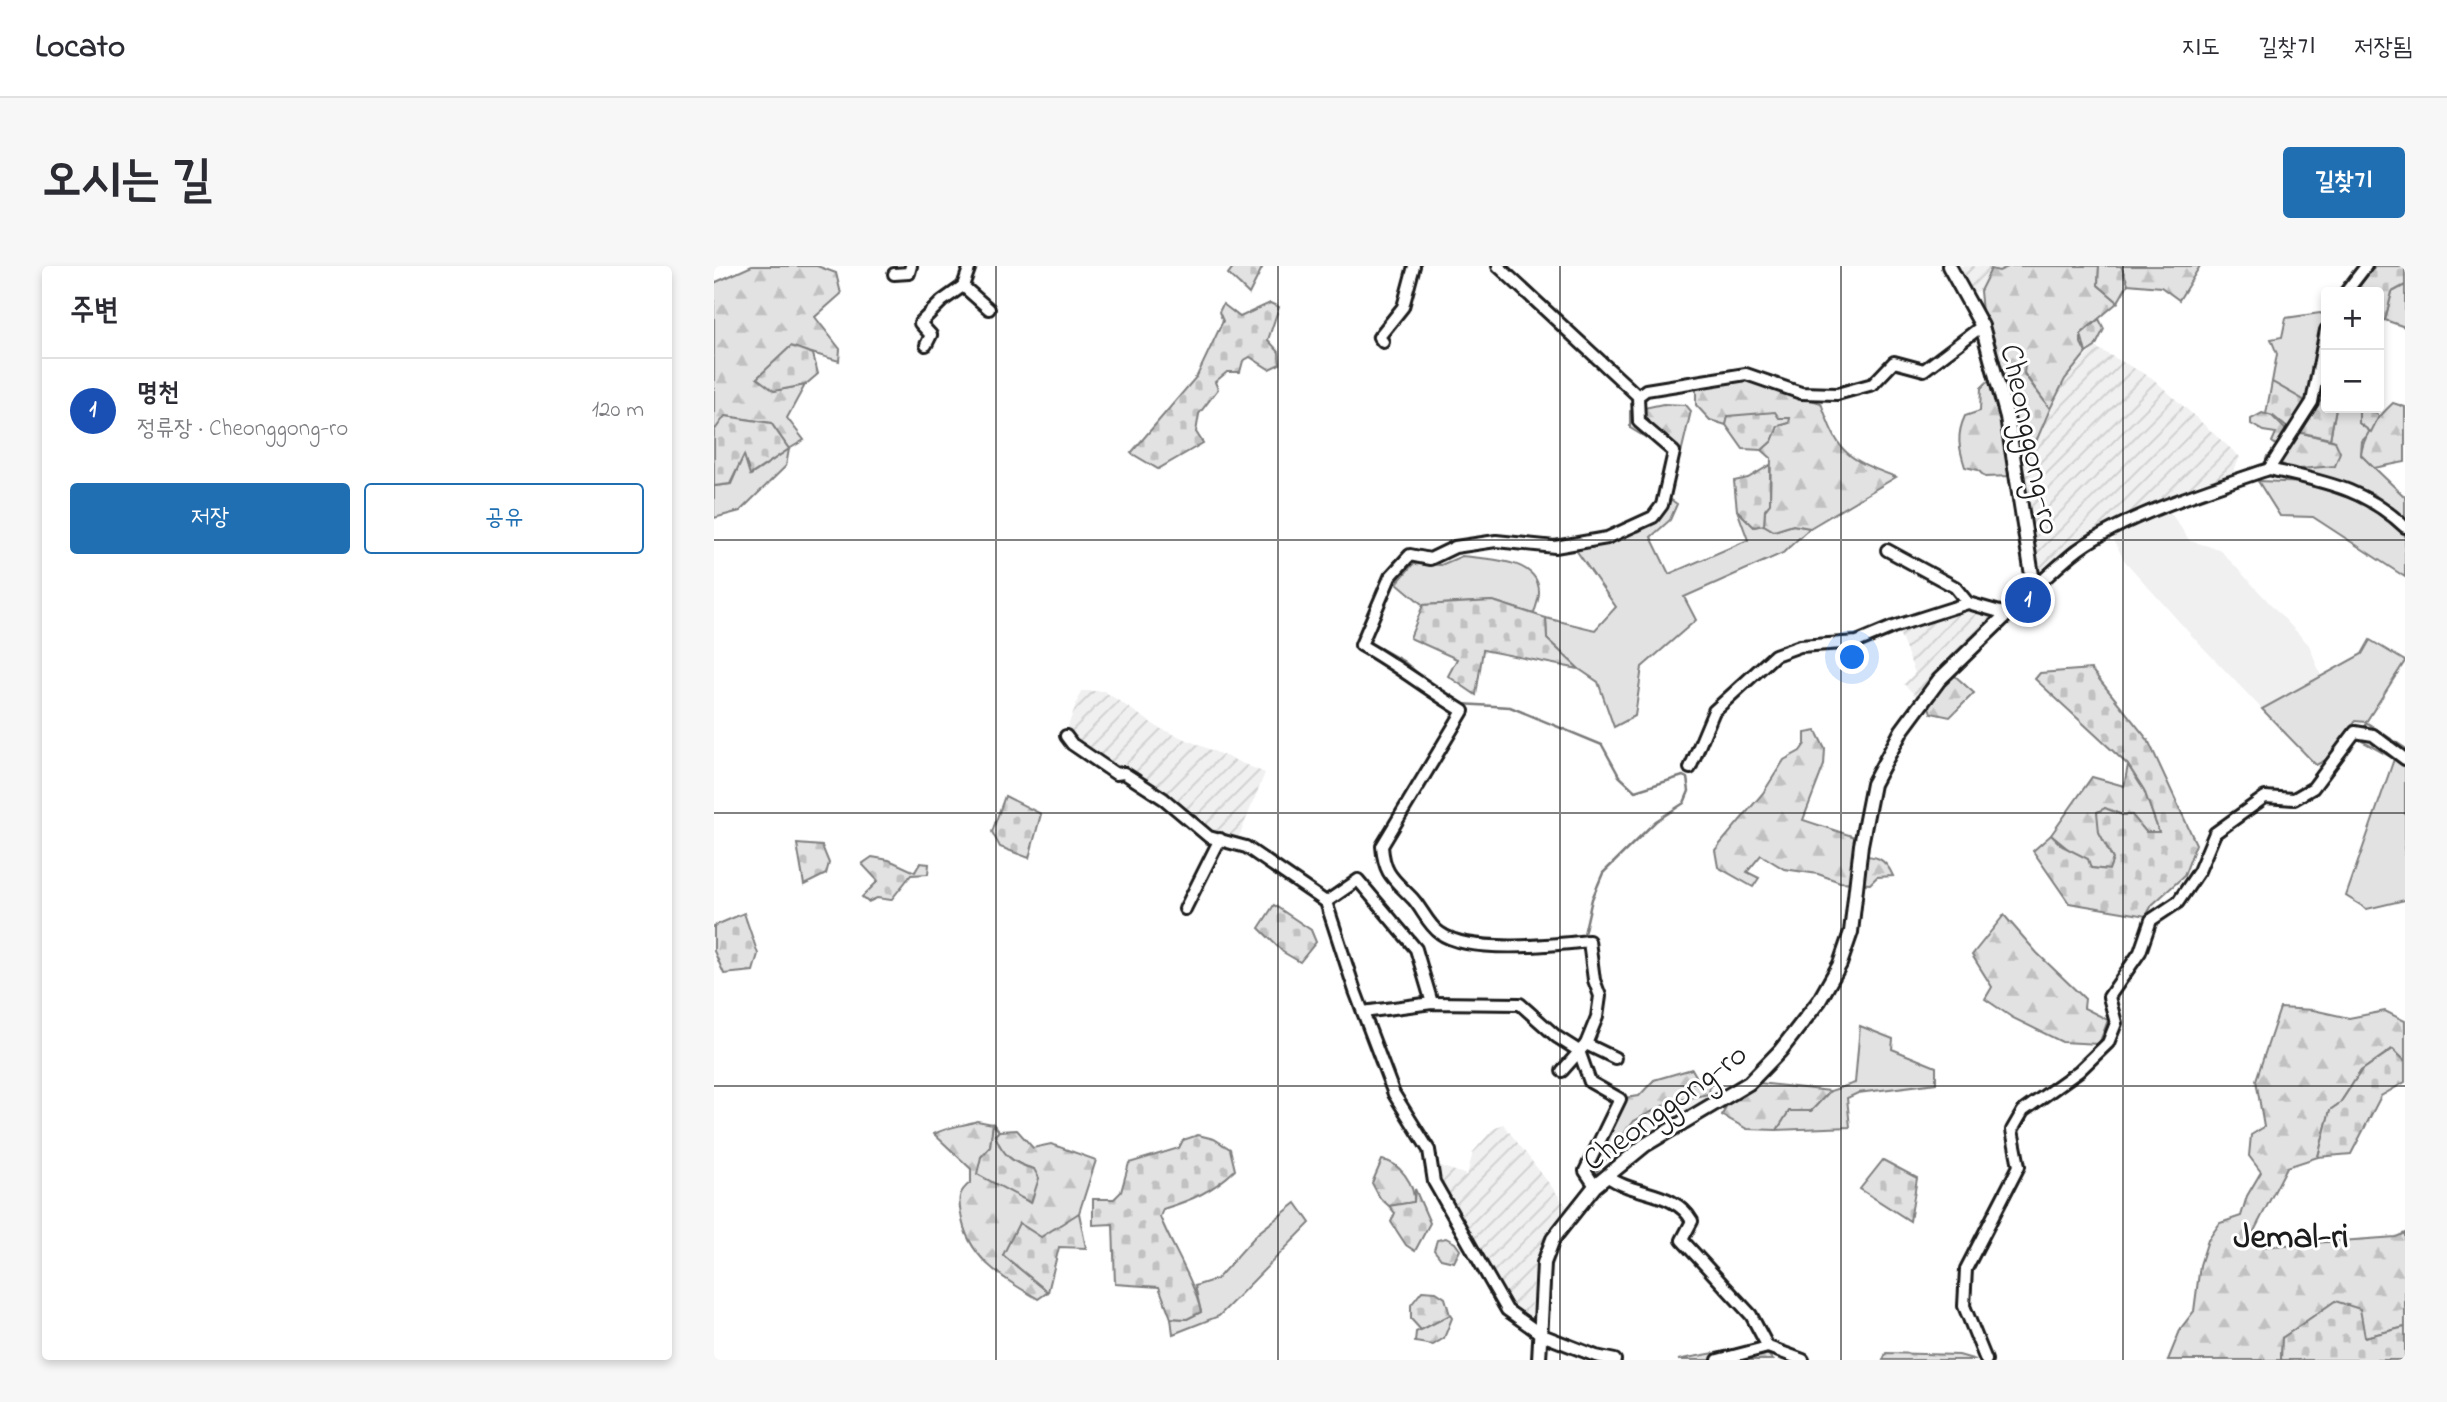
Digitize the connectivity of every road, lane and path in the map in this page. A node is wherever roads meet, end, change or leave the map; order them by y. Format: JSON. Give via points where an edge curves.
{"nodes":[{"id":1,"x":911,"y":266,"type":"edge"},
{"id":2,"x":970,"y":266,"type":"edge"},
{"id":3,"x":1414,"y":266,"type":"edge"},
{"id":4,"x":1498,"y":266,"type":"edge"},
{"id":5,"x":1949,"y":266,"type":"edge"},
{"id":6,"x":2366,"y":266,"type":"edge"},
{"id":7,"x":894,"y":274,"type":"dead end"},
{"id":8,"x":963,"y":286,"type":"junction"},
{"id":9,"x":2350,"y":287,"type":"edge"},
{"id":10,"x":989,"y":309,"type":"dead end"},
{"id":11,"x":1982,"y":326,"type":"junction"},
{"id":12,"x":1383,"y":342,"type":"dead end"},
{"id":13,"x":926,"y":345,"type":"dead end"},
{"id":14,"x":2322,"y":350,"type":"edge"},
{"id":15,"x":1638,"y":396,"type":"junction"},
{"id":16,"x":2269,"y":470,"type":"junction"},
{"id":17,"x":2405,"y":527,"type":"edge"},
{"id":18,"x":1887,"y":550,"type":"dead end"},
{"id":19,"x":2034,"y":589,"type":"junction"},
{"id":20,"x":1968,"y":603,"type":"junction"},
{"id":21,"x":2007,"y":614,"type":"junction"},
{"id":22,"x":1066,"y":736,"type":"dead end"},
{"id":23,"x":2405,"y":759,"type":"edge"},
{"id":24,"x":1690,"y":768,"type":"dead end"},
{"id":25,"x":1220,"y":839,"type":"junction"},
{"id":26,"x":1326,"y":902,"type":"junction"},
{"id":27,"x":1185,"y":909,"type":"dead end"},
{"id":28,"x":1432,"y":1003,"type":"junction"},
{"id":29,"x":1363,"y":1012,"type":"junction"},
{"id":30,"x":1583,"y":1047,"type":"junction"},
{"id":31,"x":1615,"y":1058,"type":"dead end"},
{"id":32,"x":1562,"y":1071,"type":"dead end"},
{"id":33,"x":1607,"y":1176,"type":"junction"},
{"id":34,"x":1595,"y":1186,"type":"junction"},
{"id":35,"x":1542,"y":1335,"type":"junction"},
{"id":36,"x":1768,"y":1347,"type":"junction"},
{"id":37,"x":1539,"y":1360,"type":"edge"},
{"id":38,"x":1615,"y":1360,"type":"edge"},
{"id":39,"x":1718,"y":1360,"type":"edge"},
{"id":40,"x":1803,"y":1360,"type":"edge"},
{"id":41,"x":1986,"y":1360,"type":"edge"}],
"edges":[{"from":1,"to":7,"type":"street","via":[[909,273]]},
{"from":2,"to":8,"type":"street"},
{"from":3,"to":12,"type":"street","via":[[1403,307],[1379,337]]},
{"from":4,"to":15,"type":"street"},
{"from":5,"to":11,"type":"street","name":"Cheonggong-ro"},
{"from":6,"to":9,"type":"street"},
{"from":8,"to":10,"type":"street"},
{"from":8,"to":13,"type":"street","via":[[920,323],[931,335]]},
{"from":11,"to":15,"type":"street","via":[[1924,370],[1894,362],[1873,384],[1838,394],[1801,393],[1746,374],[1646,390]]},
{"from":11,"to":19,"type":"street","name":"Cheonggong-ro","via":[[2007,417]]},
{"from":14,"to":16,"type":"street","via":[[2312,402]]},
{"from":15,"to":30,"type":"street","via":[[1639,422],[1674,452],[1662,505],[1653,517],[1607,538],[1555,547],[1496,541],[1455,547],[1430,559],[1410,555],[1390,577],[1361,645],[1403,668],[1422,686],[1463,711],[1382,845],[1383,867],[1437,932],[1453,941],[1538,947],[1589,941],[1600,996],[1597,1017]]},
{"from":16,"to":17,"type":"street","via":[[2346,487],[2369,498]]},
{"from":16,"to":19,"type":"street","name":"Cheonggong-ro","via":[[2200,492],[2102,535],[2078,549]]},
{"from":18,"to":20,"type":"street","via":[[1955,587]]},
{"from":19,"to":21,"type":"street","name":"Cheonggong-ro"},
{"from":20,"to":21,"type":"street"},
{"from":20,"to":24,"type":"street","via":[[1857,642],[1801,646],[1775,656],[1714,711]]},
{"from":21,"to":33,"type":"street","name":"Cheonggong-ro","via":[[1939,680],[1902,730],[1873,785],[1851,932],[1819,1001],[1749,1083],[1646,1145]]},
{"from":22,"to":25,"type":"street","via":[[1116,775],[1124,773],[1209,837]]},
{"from":23,"to":41,"type":"street","via":[[2373,736],[2355,732],[2312,788],[2294,799],[2265,797],[2215,833],[2199,871],[2178,902],[2151,920],[2140,953],[2109,997],[2116,1023],[2108,1043],[2079,1071],[2023,1111],[2012,1130],[2019,1166],[1966,1269],[1964,1306]]},
{"from":25,"to":26,"type":"street","via":[[1246,847]]},
{"from":25,"to":27,"type":"street"},
{"from":26,"to":28,"type":"street","via":[[1358,880],[1416,949]]},
{"from":26,"to":29,"type":"street"},
{"from":28,"to":29,"type":"street"},
{"from":28,"to":30,"type":"street","via":[[1520,1004],[1556,1037]]},
{"from":29,"to":35,"type":"street","via":[[1394,1094],[1429,1150],[1434,1182],[1469,1249],[1507,1310]]},
{"from":30,"to":31,"type":"street"},
{"from":30,"to":32,"type":"street"},
{"from":30,"to":34,"type":"street","via":[[1590,1082],[1620,1099],[1585,1171]]},
{"from":33,"to":34,"type":"street","name":"Cheonggong-ro"},
{"from":33,"to":36,"type":"street","via":[[1620,1186],[1667,1198],[1689,1215],[1692,1221],[1682,1240],[1751,1315]]},
{"from":34,"to":35,"type":"street","name":"Cheonggong-ro","via":[[1553,1239],[1544,1263]]},
{"from":35,"to":37,"type":"street","name":"Cheonggong-ro"},
{"from":35,"to":38,"type":"street"},
{"from":36,"to":39,"type":"street"},
{"from":36,"to":40,"type":"street"}]}
